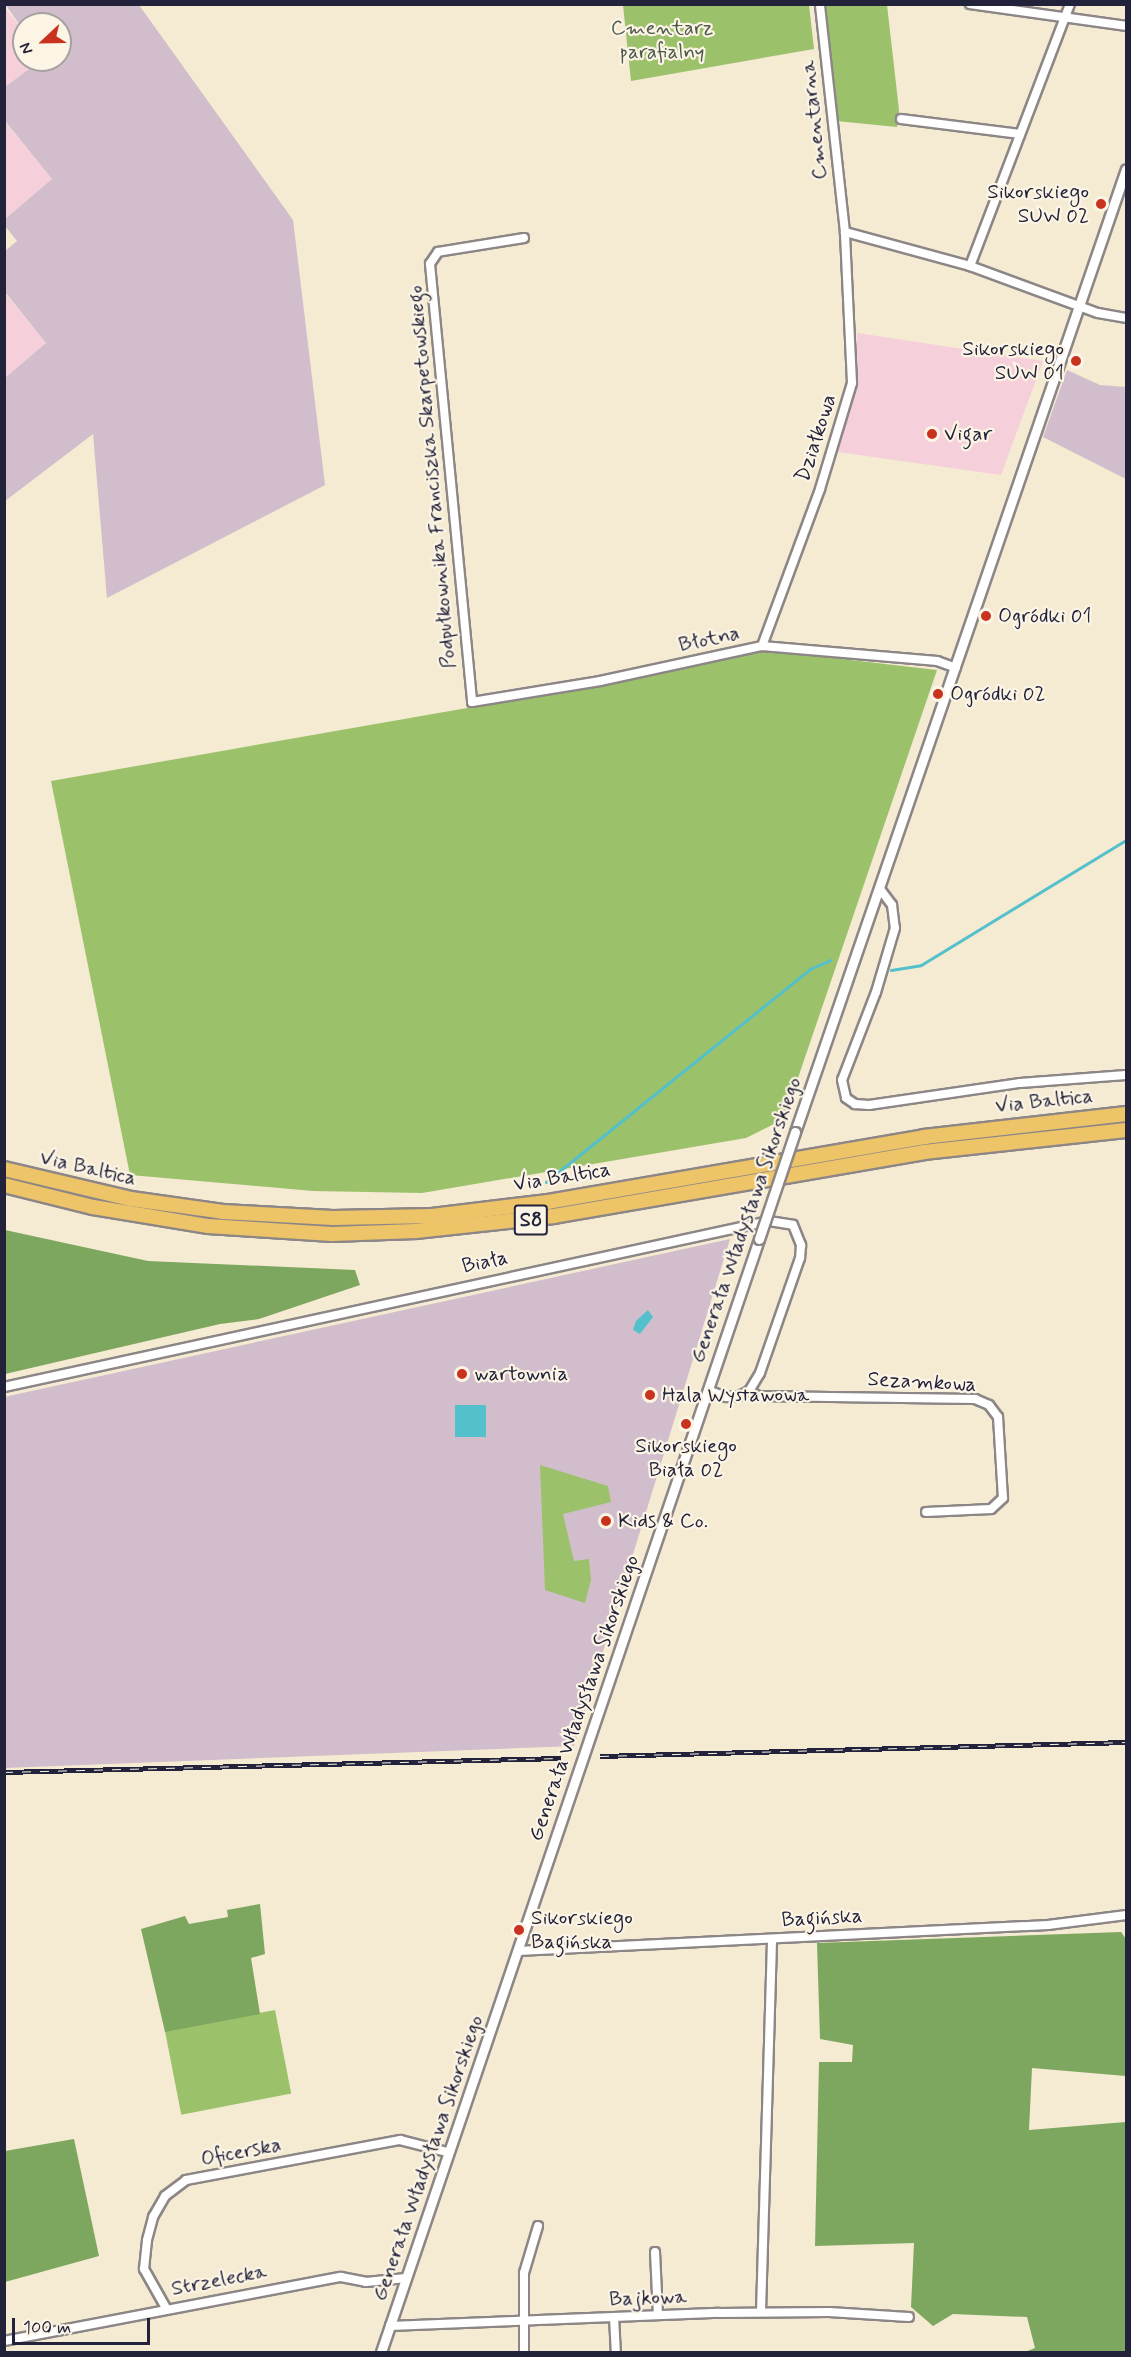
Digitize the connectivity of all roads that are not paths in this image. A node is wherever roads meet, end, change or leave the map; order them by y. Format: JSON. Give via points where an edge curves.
{"nodes":[{"id":1,"x":820,"y":4,"type":"edge"},
{"id":2,"x":970,"y":4,"type":"edge"},
{"id":3,"x":1070,"y":4,"type":"edge"},
{"id":4,"x":1066,"y":17,"type":"junction"},
{"id":5,"x":1126,"y":26,"type":"edge"},
{"id":6,"x":901,"y":119,"type":"dead end"},
{"id":7,"x":1020,"y":134,"type":"junction"},
{"id":8,"x":1126,"y":169,"type":"edge"},
{"id":9,"x":844,"y":232,"type":"junction"},
{"id":10,"x":524,"y":238,"type":"dead end"},
{"id":11,"x":970,"y":266,"type":"junction"},
{"id":12,"x":1081,"y":306,"type":"junction"},
{"id":13,"x":1126,"y":318,"type":"edge"},
{"id":14,"x":762,"y":646,"type":"junction"},
{"id":15,"x":956,"y":668,"type":"junction"},
{"id":16,"x":472,"y":702,"type":"joint"},
{"id":17,"x":880,"y":889,"type":"junction"},
{"id":18,"x":1126,"y":1074,"type":"edge"},
{"id":19,"x":1126,"y":1114,"type":"edge"},
{"id":20,"x":1126,"y":1130,"type":"edge"},
{"id":21,"x":4,"y":1169,"type":"edge"},
{"id":22,"x":4,"y":1185,"type":"edge"},
{"id":23,"x":4,"y":1387,"type":"edge"},
{"id":24,"x":708,"y":1390,"type":"junction"},
{"id":25,"x":749,"y":1391,"type":"junction"},
{"id":26,"x":926,"y":1512,"type":"dead end"},
{"id":27,"x":1126,"y":1915,"type":"edge"},
{"id":28,"x":772,"y":1939,"type":"junction"},
{"id":29,"x":518,"y":1951,"type":"junction"},
{"id":30,"x":447,"y":2152,"type":"junction"},
{"id":31,"x":538,"y":2226,"type":"dead end"},
{"id":32,"x":655,"y":2253,"type":"dead end"},
{"id":33,"x":406,"y":2278,"type":"junction"},
{"id":34,"x":166,"y":2308,"type":"junction"},
{"id":35,"x":761,"y":2312,"type":"junction"},
{"id":36,"x":658,"y":2315,"type":"junction"},
{"id":37,"x":614,"y":2317,"type":"junction"},
{"id":38,"x":909,"y":2318,"type":"dead end"},
{"id":39,"x":523,"y":2320,"type":"junction"},
{"id":40,"x":390,"y":2326,"type":"junction"},
{"id":41,"x":4,"y":2341,"type":"edge"},
{"id":42,"x":381,"y":2352,"type":"edge"},
{"id":43,"x":524,"y":2352,"type":"edge"},
{"id":44,"x":616,"y":2352,"type":"edge"}],
"edges":[{"from":1,"to":9,"type":"street","name":"Cmentarna"},
{"from":2,"to":4,"type":"street"},
{"from":3,"to":4,"type":"street"},
{"from":4,"to":5,"type":"street"},
{"from":4,"to":7,"type":"street"},
{"from":6,"to":7,"type":"street"},
{"from":7,"to":11,"type":"street"},
{"from":8,"to":12,"type":"street","name":"Generała Władysława Sikorskiego"},
{"from":9,"to":11,"type":"street"},
{"from":9,"to":14,"type":"street","name":"Działkowa","via":[[852,383],[820,489]]},
{"from":10,"to":16,"type":"street","name":"Podpułkownika Franciszka Skarpetowskiego","via":[[438,252],[430,264]]},
{"from":11,"to":12,"type":"street"},
{"from":12,"to":13,"type":"street","via":[[1114,318]]},
{"from":12,"to":15,"type":"street","name":"Generała Władysława Sikorskiego"},
{"from":14,"to":15,"type":"street","name":"Błotna","via":[[937,661]]},
{"from":14,"to":16,"type":"street","name":"Błotna","via":[[600,681]]},
{"from":15,"to":17,"type":"street","name":"Generała Władysława Sikorskiego"},
{"from":17,"to":18,"type":"street","via":[[896,914],[895,928],[876,992],[842,1080],[846,1098],[855,1104],[869,1105],[1020,1083]]},
{"from":17,"to":24,"type":"street","name":"Generała Władysława Sikorskiego","bridge":true},
{"from":19,"to":21,"type":"highway","name":"Via Baltica","number":"S8","via":[[982,1128],[548,1202],[404,1217],[299,1217],[192,1208],[88,1190]]},
{"from":20,"to":22,"type":"highway","name":"Via Baltica","number":"S8","via":[[924,1152],[554,1216],[399,1232],[293,1232],[199,1225],[93,1207]]},
{"from":23,"to":25,"type":"street","name":"Biała","via":[[430,1292],[783,1221],[798,1234],[800,1258],[770,1351]]},
{"from":24,"to":25,"type":"street","via":[[726,1397]]},
{"from":24,"to":29,"type":"street","name":"Generała Władysława Sikorskiego"},
{"from":25,"to":26,"type":"street","name":"Sezamkowa","via":[[758,1396],[975,1399],[989,1405],[998,1417],[1003,1498],[991,1509]]},
{"from":27,"to":28,"type":"street","name":"Bagińska","via":[[1048,1925]]},
{"from":28,"to":29,"type":"street","name":"Bagińska"},
{"from":28,"to":35,"type":"street"},
{"from":29,"to":30,"type":"street","name":"Generała Władysława Sikorskiego"},
{"from":30,"to":33,"type":"street","name":"Generała Władysława Sikorskiego"},
{"from":30,"to":34,"type":"street","name":"Oficerska","via":[[400,2140],[186,2180],[160,2204],[147,2240],[144,2269]]},
{"from":31,"to":39,"type":"street","via":[[524,2273]]},
{"from":32,"to":36,"type":"street"},
{"from":33,"to":34,"type":"street","name":"Strzelecka","via":[[366,2282],[341,2277]]},
{"from":33,"to":40,"type":"street","name":"Generała Władysława Sikorskiego"},
{"from":34,"to":41,"type":"street","name":"Strzelecka"},
{"from":35,"to":36,"type":"street","name":"Bajkowa"},
{"from":35,"to":38,"type":"street","name":"Bajkowa"},
{"from":36,"to":37,"type":"street","name":"Bajkowa"},
{"from":37,"to":39,"type":"street","name":"Bajkowa"},
{"from":37,"to":44,"type":"street"},
{"from":39,"to":40,"type":"street","name":"Bajkowa"},
{"from":39,"to":43,"type":"street"},
{"from":40,"to":42,"type":"street","name":"Generała Władysława Sikorskiego"}]}
